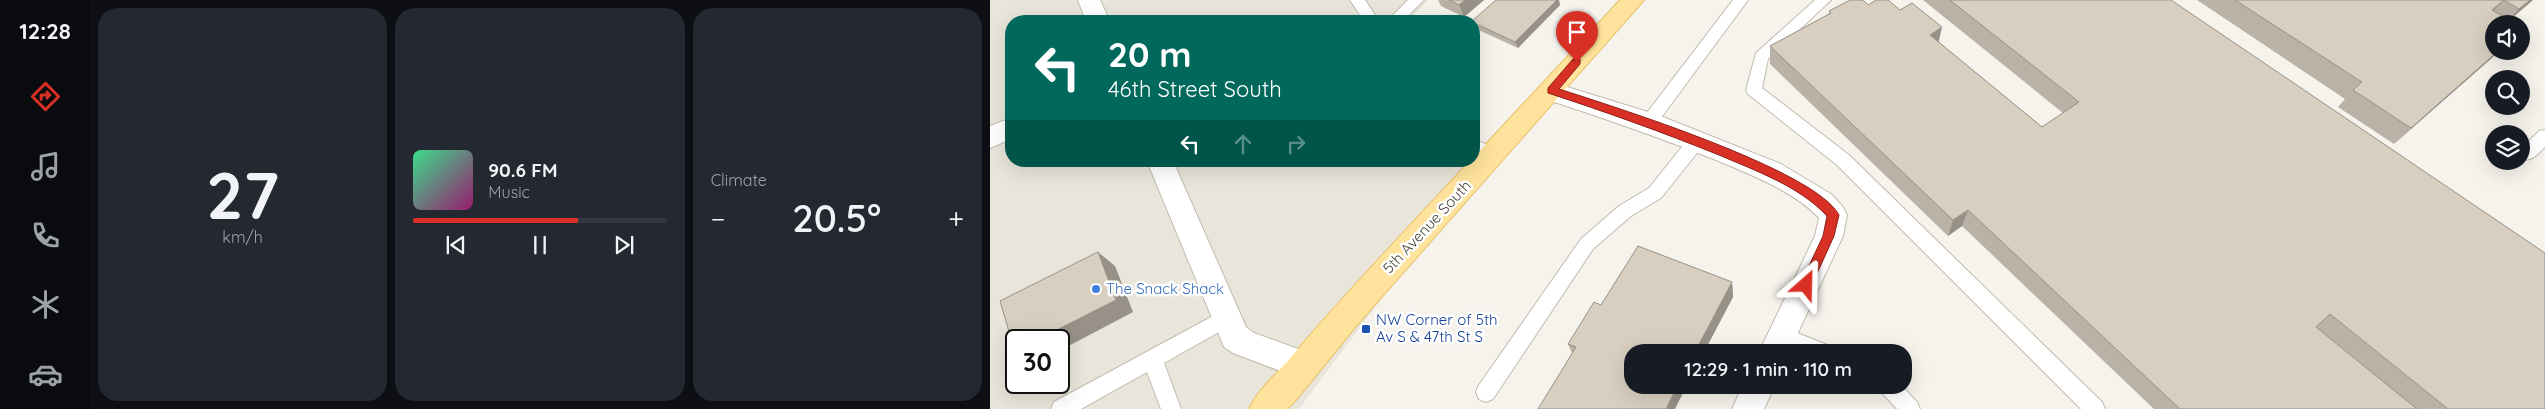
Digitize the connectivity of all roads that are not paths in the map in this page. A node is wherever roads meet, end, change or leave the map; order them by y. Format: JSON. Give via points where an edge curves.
{"nodes":[{"id":1,"x":1089,"y":0,"type":"edge"},
{"id":2,"x":1357,"y":0,"type":"edge"},
{"id":3,"x":1417,"y":0,"type":"edge"},
{"id":4,"x":1633,"y":0,"type":"edge"},
{"id":5,"x":1741,"y":0,"type":"edge"},
{"id":6,"x":1824,"y":0,"type":"edge"},
{"id":7,"x":1095,"y":15,"type":"edge"},
{"id":8,"x":1368,"y":15,"type":"edge"},
{"id":9,"x":1401,"y":15,"type":"edge"},
{"id":10,"x":1551,"y":91,"type":"junction"},
{"id":11,"x":1649,"y":122,"type":"junction"},
{"id":12,"x":1005,"y":131,"type":"edge"},
{"id":13,"x":2545,"y":136,"type":"edge"},
{"id":14,"x":990,"y":138,"type":"edge"},
{"id":15,"x":1695,"y":143,"type":"junction"},
{"id":16,"x":1484,"y":150,"type":"edge"},
{"id":17,"x":2530,"y":151,"type":"edge"},
{"id":18,"x":1163,"y":167,"type":"edge"},
{"id":19,"x":1470,"y":167,"type":"edge"},
{"id":20,"x":1226,"y":318,"type":"junction"},
{"id":21,"x":1778,"y":344,"type":"edge"},
{"id":22,"x":1152,"y":358,"type":"junction"},
{"id":23,"x":1486,"y":392,"type":"dead end"},
{"id":24,"x":1282,"y":393,"type":"edge"},
{"id":25,"x":1756,"y":394,"type":"edge"},
{"id":26,"x":1896,"y":394,"type":"edge"},
{"id":27,"x":1169,"y":408,"type":"edge"},
{"id":28,"x":1061,"y":409,"type":"edge"},
{"id":29,"x":1748,"y":409,"type":"edge"},
{"id":30,"x":1910,"y":409,"type":"edge"},
{"id":31,"x":2095,"y":409,"type":"edge"}],
"edges":[{"from":1,"to":7,"type":"street"},
{"from":2,"to":8,"type":"lane"},
{"from":3,"to":9,"type":"lane"},
{"from":4,"to":10,"type":"main road","name":"5th Avenue South"},
{"from":5,"to":11,"type":"lane"},
{"from":6,"to":31,"type":"lane","via":[[1761,57],[1754,90],[1843,160]]},
{"from":10,"to":11,"type":"street"},
{"from":10,"to":16,"type":"main road","name":"5th Avenue South"},
{"from":11,"to":15,"type":"street"},
{"from":12,"to":14,"type":"street"},
{"from":13,"to":17,"type":"lane"},
{"from":15,"to":21,"type":"street","via":[[1772,172],[1821,202],[1833,215],[1829,236]]},
{"from":15,"to":23,"type":"lane","via":[[1655,193],[1625,211],[1587,244]]},
{"from":18,"to":20,"type":"street"},
{"from":19,"to":24,"type":"main road","name":"5th Avenue South"},
{"from":20,"to":22,"type":"lane"},
{"from":20,"to":24,"type":"street","via":[[1235,337],[1244,343]]},
{"from":22,"to":27,"type":"lane"},
{"from":22,"to":28,"type":"lane"},
{"from":25,"to":29,"type":"street"},
{"from":26,"to":30,"type":"lane"}]}
